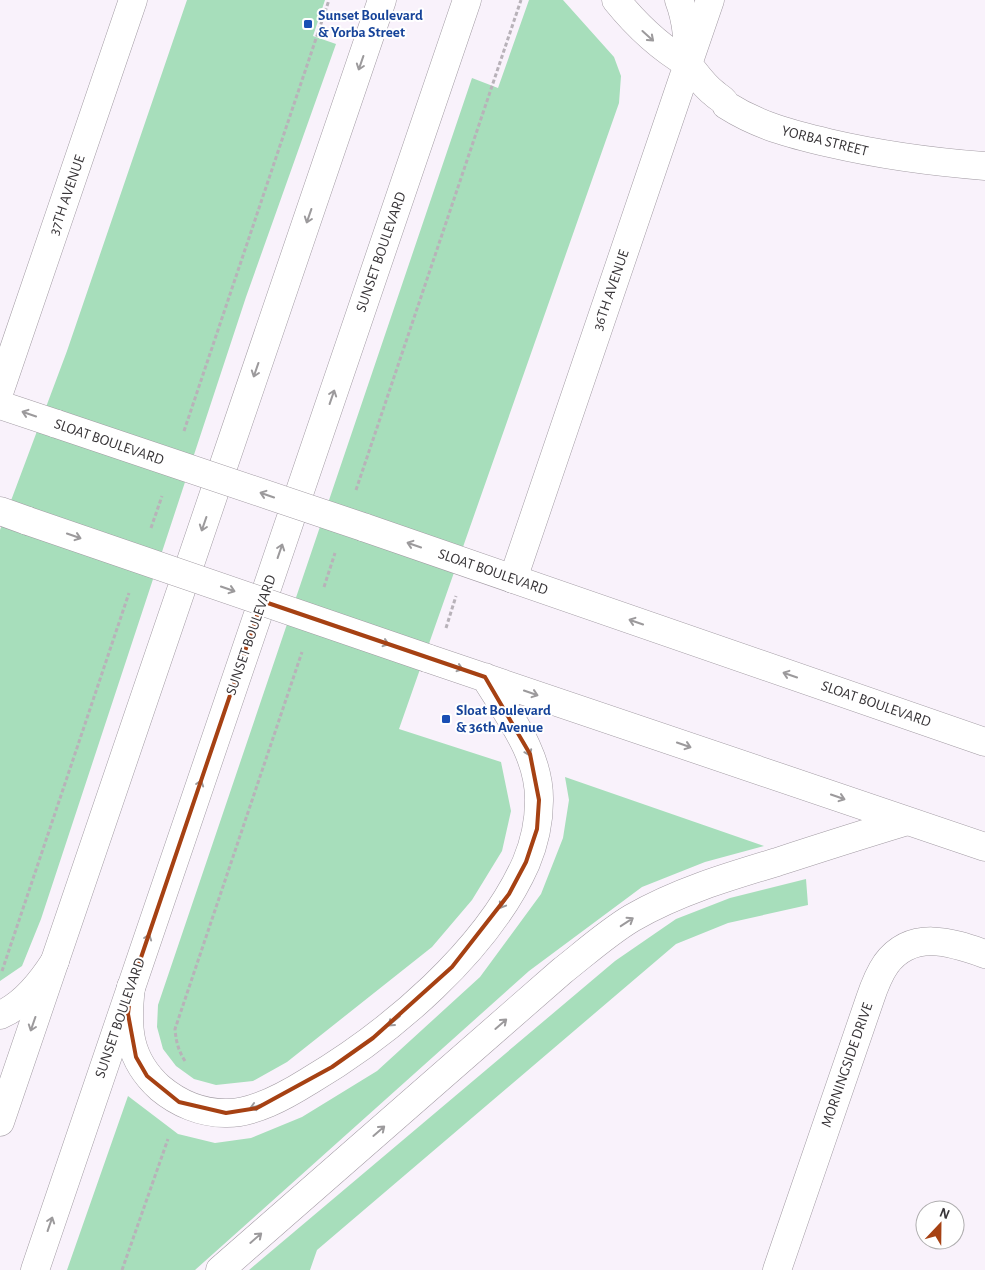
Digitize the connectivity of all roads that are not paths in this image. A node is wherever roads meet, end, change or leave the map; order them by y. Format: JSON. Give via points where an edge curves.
{"nodes":[{"id":1,"x":134,"y":0,"type":"edge"},
{"id":2,"x":382,"y":0,"type":"edge"},
{"id":3,"x":467,"y":0,"type":"edge"},
{"id":4,"x":616,"y":0,"type":"edge"},
{"id":5,"x":678,"y":0,"type":"edge"},
{"id":6,"x":710,"y":0,"type":"edge"},
{"id":7,"x":688,"y":64,"type":"junction"},
{"id":8,"x":985,"y":166,"type":"edge"},
{"id":9,"x":0,"y":390,"type":"edge"},
{"id":10,"x":0,"y":405,"type":"edge"},
{"id":11,"x":0,"y":511,"type":"edge"},
{"id":12,"x":0,"y":518,"type":"edge"},
{"id":13,"x":28,"y":520,"type":"junction"},
{"id":14,"x":513,"y":579,"type":"junction"},
{"id":15,"x":484,"y":677,"type":"junction"},
{"id":16,"x":985,"y":742,"type":"edge"},
{"id":17,"x":907,"y":821,"type":"junction"},
{"id":18,"x":985,"y":847,"type":"edge"},
{"id":19,"x":985,"y":954,"type":"edge"},
{"id":20,"x":55,"y":961,"type":"junction"},
{"id":21,"x":131,"y":987,"type":"junction"},
{"id":22,"x":0,"y":1015,"type":"edge"},
{"id":23,"x":0,"y":1122,"type":"edge"},
{"id":24,"x":34,"y":1270,"type":"edge"},
{"id":25,"x":220,"y":1270,"type":"edge"},
{"id":26,"x":777,"y":1270,"type":"edge"}],
"edges":[{"from":1,"to":9,"type":"main road","name":"37TH AVENUE"},
{"from":2,"to":20,"type":"main road","one_way":true},
{"from":21,"to":3,"type":"main road","name":"SUNSET BOULEVARD","one_way":true},
{"from":4,"to":7,"type":"main road","one_way":true,"via":[[640,29],[670,54]]},
{"from":5,"to":7,"type":"main road","via":[[688,37]]},
{"from":6,"to":7,"type":"main road","name":"36TH AVENUE"},
{"from":7,"to":8,"type":"main road","name":"YORBA STREET","via":[[726,105],[759,124],[898,157]]},
{"from":7,"to":14,"type":"main road","name":"36TH AVENUE"},
{"from":14,"to":10,"type":"main road","name":"SLOAT BOULEVARD","one_way":true,"bridge":true},
{"from":11,"to":13,"type":"main road"},
{"from":12,"to":13,"type":"main road"},
{"from":13,"to":15,"type":"main road","one_way":true,"bridge":true},
{"from":16,"to":14,"type":"main road","name":"SLOAT BOULEVARD","one_way":true},
{"from":15,"to":17,"type":"main road","one_way":true},
{"from":15,"to":21,"type":"main road","one_way":true,"via":[[527,746],[536,771],[539,800],[536,828],[526,862],[487,927],[414,1004],[373,1038],[291,1092],[257,1108],[226,1113],[179,1102],[147,1076],[136,1057],[130,1036]]},
{"from":17,"to":18,"type":"main road"},
{"from":25,"to":17,"type":"main road","one_way":true,"via":[[562,971],[632,918],[707,884]]},
{"from":19,"to":26,"type":"main road","name":"MORNINGSIDE DRIVE","via":[[934,940],[917,942],[887,963],[870,999]]},
{"from":20,"to":22,"type":"main road","via":[[41,983]]},
{"from":20,"to":23,"type":"main road","one_way":true},
{"from":24,"to":21,"type":"main road","name":"SUNSET BOULEVARD","one_way":true}]}
